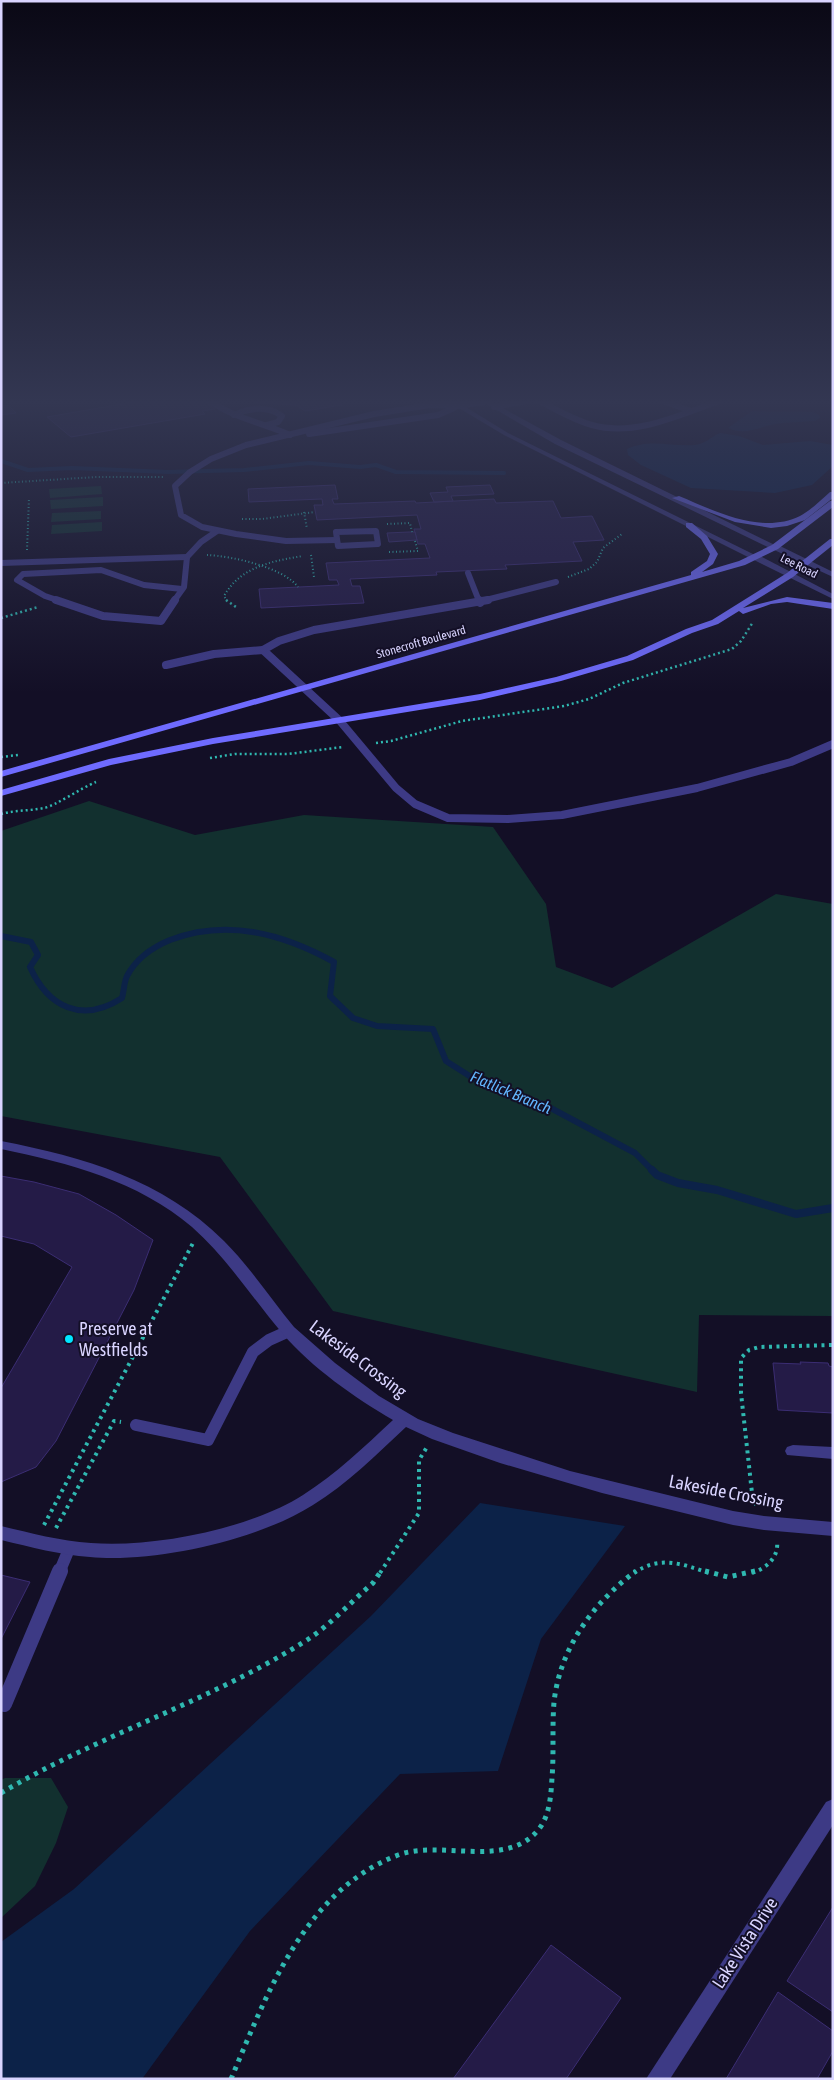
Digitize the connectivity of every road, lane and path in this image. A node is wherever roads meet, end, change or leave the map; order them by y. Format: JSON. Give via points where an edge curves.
{"nodes":[{"id":1,"x":29,"y":498,"type":"dead end"},
{"id":2,"x":177,"y":498,"type":"edge"},
{"id":3,"x":636,"y":498,"type":"edge"},
{"id":4,"x":676,"y":498,"type":"joint"},
{"id":5,"x":828,"y":498,"type":"edge"},
{"id":6,"x":833,"y":503,"type":"edge"},
{"id":7,"x":315,"y":512,"type":"dead end"},
{"id":8,"x":239,"y":520,"type":"dead end"},
{"id":9,"x":690,"y":525,"type":"junction"},
{"id":10,"x":217,"y":531,"type":"junction"},
{"id":11,"x":622,"y":534,"type":"dead end"},
{"id":12,"x":337,"y":540,"type":"junction"},
{"id":13,"x":833,"y":541,"type":"edge"},
{"id":14,"x":775,"y":547,"type":"junction"},
{"id":15,"x":188,"y":556,"type":"junction"},
{"id":16,"x":319,"y":556,"type":"dead end"},
{"id":17,"x":755,"y":557,"type":"junction"},
{"id":18,"x":27,"y":562,"type":"junction"},
{"id":19,"x":807,"y":562,"type":"junction"},
{"id":20,"x":1,"y":563,"type":"edge"},
{"id":21,"x":262,"y":566,"type":"junction"},
{"id":22,"x":468,"y":572,"type":"dead end"},
{"id":23,"x":790,"y":575,"type":"junction"},
{"id":24,"x":833,"y":575,"type":"edge"},
{"id":25,"x":685,"y":580,"type":"junction"},
{"id":26,"x":556,"y":582,"type":"joint"},
{"id":27,"x":298,"y":587,"type":"dead end"},
{"id":28,"x":182,"y":589,"type":"junction"},
{"id":29,"x":833,"y":597,"type":"edge"},
{"id":30,"x":54,"y":600,"type":"junction"},
{"id":31,"x":480,"y":603,"type":"junction"},
{"id":32,"x":833,"y":606,"type":"edge"},
{"id":33,"x":236,"y":607,"type":"dead end"},
{"id":34,"x":1,"y":618,"type":"edge"},
{"id":35,"x":714,"y":622,"type":"junction"},
{"id":36,"x":263,"y":650,"type":"junction"},
{"id":37,"x":166,"y":666,"type":"dead end"},
{"id":38,"x":305,"y":688,"type":"junction"},
{"id":39,"x":340,"y":721,"type":"junction"},
{"id":40,"x":833,"y":744,"type":"edge"},
{"id":41,"x":1,"y":774,"type":"edge"},
{"id":42,"x":1,"y":793,"type":"edge"},
{"id":43,"x":1,"y":1145,"type":"edge"},
{"id":44,"x":201,"y":1228,"type":"junction"},
{"id":45,"x":290,"y":1332,"type":"junction"},
{"id":46,"x":833,"y":1345,"type":"edge"},
{"id":47,"x":404,"y":1419,"type":"junction"},
{"id":48,"x":136,"y":1425,"type":"joint"},
{"id":49,"x":436,"y":1433,"type":"junction"},
{"id":50,"x":793,"y":1451,"type":"dead end"},
{"id":51,"x":833,"y":1453,"type":"edge"},
{"id":52,"x":764,"y":1523,"type":"junction"},
{"id":53,"x":833,"y":1529,"type":"edge"},
{"id":54,"x":1,"y":1532,"type":"edge"},
{"id":55,"x":42,"y":1542,"type":"junction"},
{"id":56,"x":69,"y":1549,"type":"junction"},
{"id":57,"x":4,"y":1704,"type":"dead end"},
{"id":58,"x":1,"y":1793,"type":"edge"},
{"id":59,"x":832,"y":1811,"type":"edge"},
{"id":60,"x":231,"y":2079,"type":"edge"},
{"id":61,"x":657,"y":2079,"type":"edge"}],
"edges":[{"from":1,"to":18,"type":"path"},
{"from":2,"to":10,"type":"lane","via":[[181,515]]},
{"from":3,"to":9,"type":"street","name":"Lee Road"},
{"from":4,"to":5,"type":"main road","via":[[731,520],[759,524],[802,518]]},
{"from":4,"to":14,"type":"street","name":"Lee Road"},
{"from":6,"to":14,"type":"main road","name":"Stonecroft Boulevard"},
{"from":7,"to":8,"type":"path"},
{"from":9,"to":17,"type":"street","name":"Lee Road"},
{"from":9,"to":25,"type":"main road","via":[[714,554],[710,562]]},
{"from":10,"to":12,"type":"lane","via":[[286,541]]},
{"from":10,"to":15,"type":"lane"},
{"from":11,"to":26,"type":"path","via":[[603,548],[590,569]]},
{"from":12,"to":12,"type":"lane","via":[[338,546],[378,544],[376,531],[336,532]]},
{"from":13,"to":19,"type":"main road"},
{"from":14,"to":17,"type":"main road","name":"Stonecroft Boulevard"},
{"from":14,"to":19,"type":"street","name":"Lee Road"},
{"from":15,"to":18,"type":"lane"},
{"from":15,"to":21,"type":"path","via":[[236,556]]},
{"from":15,"to":28,"type":"lane"},
{"from":16,"to":21,"type":"path","via":[[282,559]]},
{"from":17,"to":23,"type":"street","name":"Lee Road"},
{"from":17,"to":25,"type":"main road","name":"Stonecroft Boulevard"},
{"from":18,"to":20,"type":"lane"},
{"from":19,"to":23,"type":"main road"},
{"from":19,"to":24,"type":"street","name":"Lee Road"},
{"from":21,"to":27,"type":"path"},
{"from":21,"to":33,"type":"path","via":[[245,571],[226,589],[224,596]]},
{"from":22,"to":31,"type":"lane"},
{"from":23,"to":29,"type":"street","name":"Lee Road"},
{"from":23,"to":35,"type":"main road"},
{"from":25,"to":38,"type":"main road","name":"Stonecroft Boulevard"},
{"from":26,"to":31,"type":"lane"},
{"from":28,"to":30,"type":"lane","via":[[161,621],[103,616]]},
{"from":28,"to":30,"type":"lane","via":[[144,585],[101,570],[34,573],[18,577],[20,583]]},
{"from":30,"to":34,"type":"path"},
{"from":31,"to":36,"type":"lane","via":[[372,622],[316,628],[281,639]]},
{"from":32,"to":35,"type":"main road","via":[[795,597],[780,599]]},
{"from":35,"to":39,"type":"main road","via":[[630,658],[558,679],[445,704]]},
{"from":36,"to":37,"type":"lane","via":[[210,653]]},
{"from":36,"to":38,"type":"lane"},
{"from":38,"to":39,"type":"lane"},
{"from":38,"to":41,"type":"main road","name":"Stonecroft Boulevard"},
{"from":39,"to":40,"type":"lane","via":[[396,788],[415,804],[448,818],[562,814],[697,788],[791,762]]},
{"from":39,"to":42,"type":"main road","via":[[128,758]]},
{"from":43,"to":44,"type":"street","name":"Lakeside Crossing","via":[[68,1159],[114,1175],[166,1200]]},
{"from":44,"to":45,"type":"street","name":"Lakeside Crossing","via":[[239,1268]]},
{"from":44,"to":55,"type":"path"},
{"from":45,"to":47,"type":"street","name":"Lakeside Crossing","via":[[343,1378]]},
{"from":45,"to":48,"type":"lane","via":[[269,1340],[253,1352],[208,1440]]},
{"from":46,"to":52,"type":"path","via":[[759,1347],[748,1350],[741,1358],[741,1393],[752,1493]]},
{"from":47,"to":49,"type":"street","name":"Lakeside Crossing"},
{"from":47,"to":56,"type":"street","via":[[337,1478],[291,1510],[274,1517],[233,1531],[164,1545]]},
{"from":48,"to":55,"type":"path","via":[[114,1421]]},
{"from":49,"to":52,"type":"street","name":"Lakeside Crossing","via":[[546,1471]]},
{"from":49,"to":58,"type":"path","via":[[419,1460],[419,1513],[373,1583],[308,1639],[246,1674],[47,1766]]},
{"from":50,"to":51,"type":"street"},
{"from":52,"to":53,"type":"street","name":"Lakeside Crossing"},
{"from":52,"to":60,"type":"path","via":[[778,1543],[778,1550],[770,1562],[755,1572],[724,1577],[672,1562],[653,1562],[636,1572],[593,1611],[566,1654],[556,1685],[553,1777],[546,1815],[538,1830],[524,1842],[507,1849],[429,1849],[399,1854],[355,1879],[327,1904],[294,1948],[265,1997]]},
{"from":54,"to":55,"type":"street"},
{"from":55,"to":56,"type":"street"},
{"from":56,"to":57,"type":"lane"},
{"from":59,"to":61,"type":"street","name":"Lake Vista Drive"}]}
